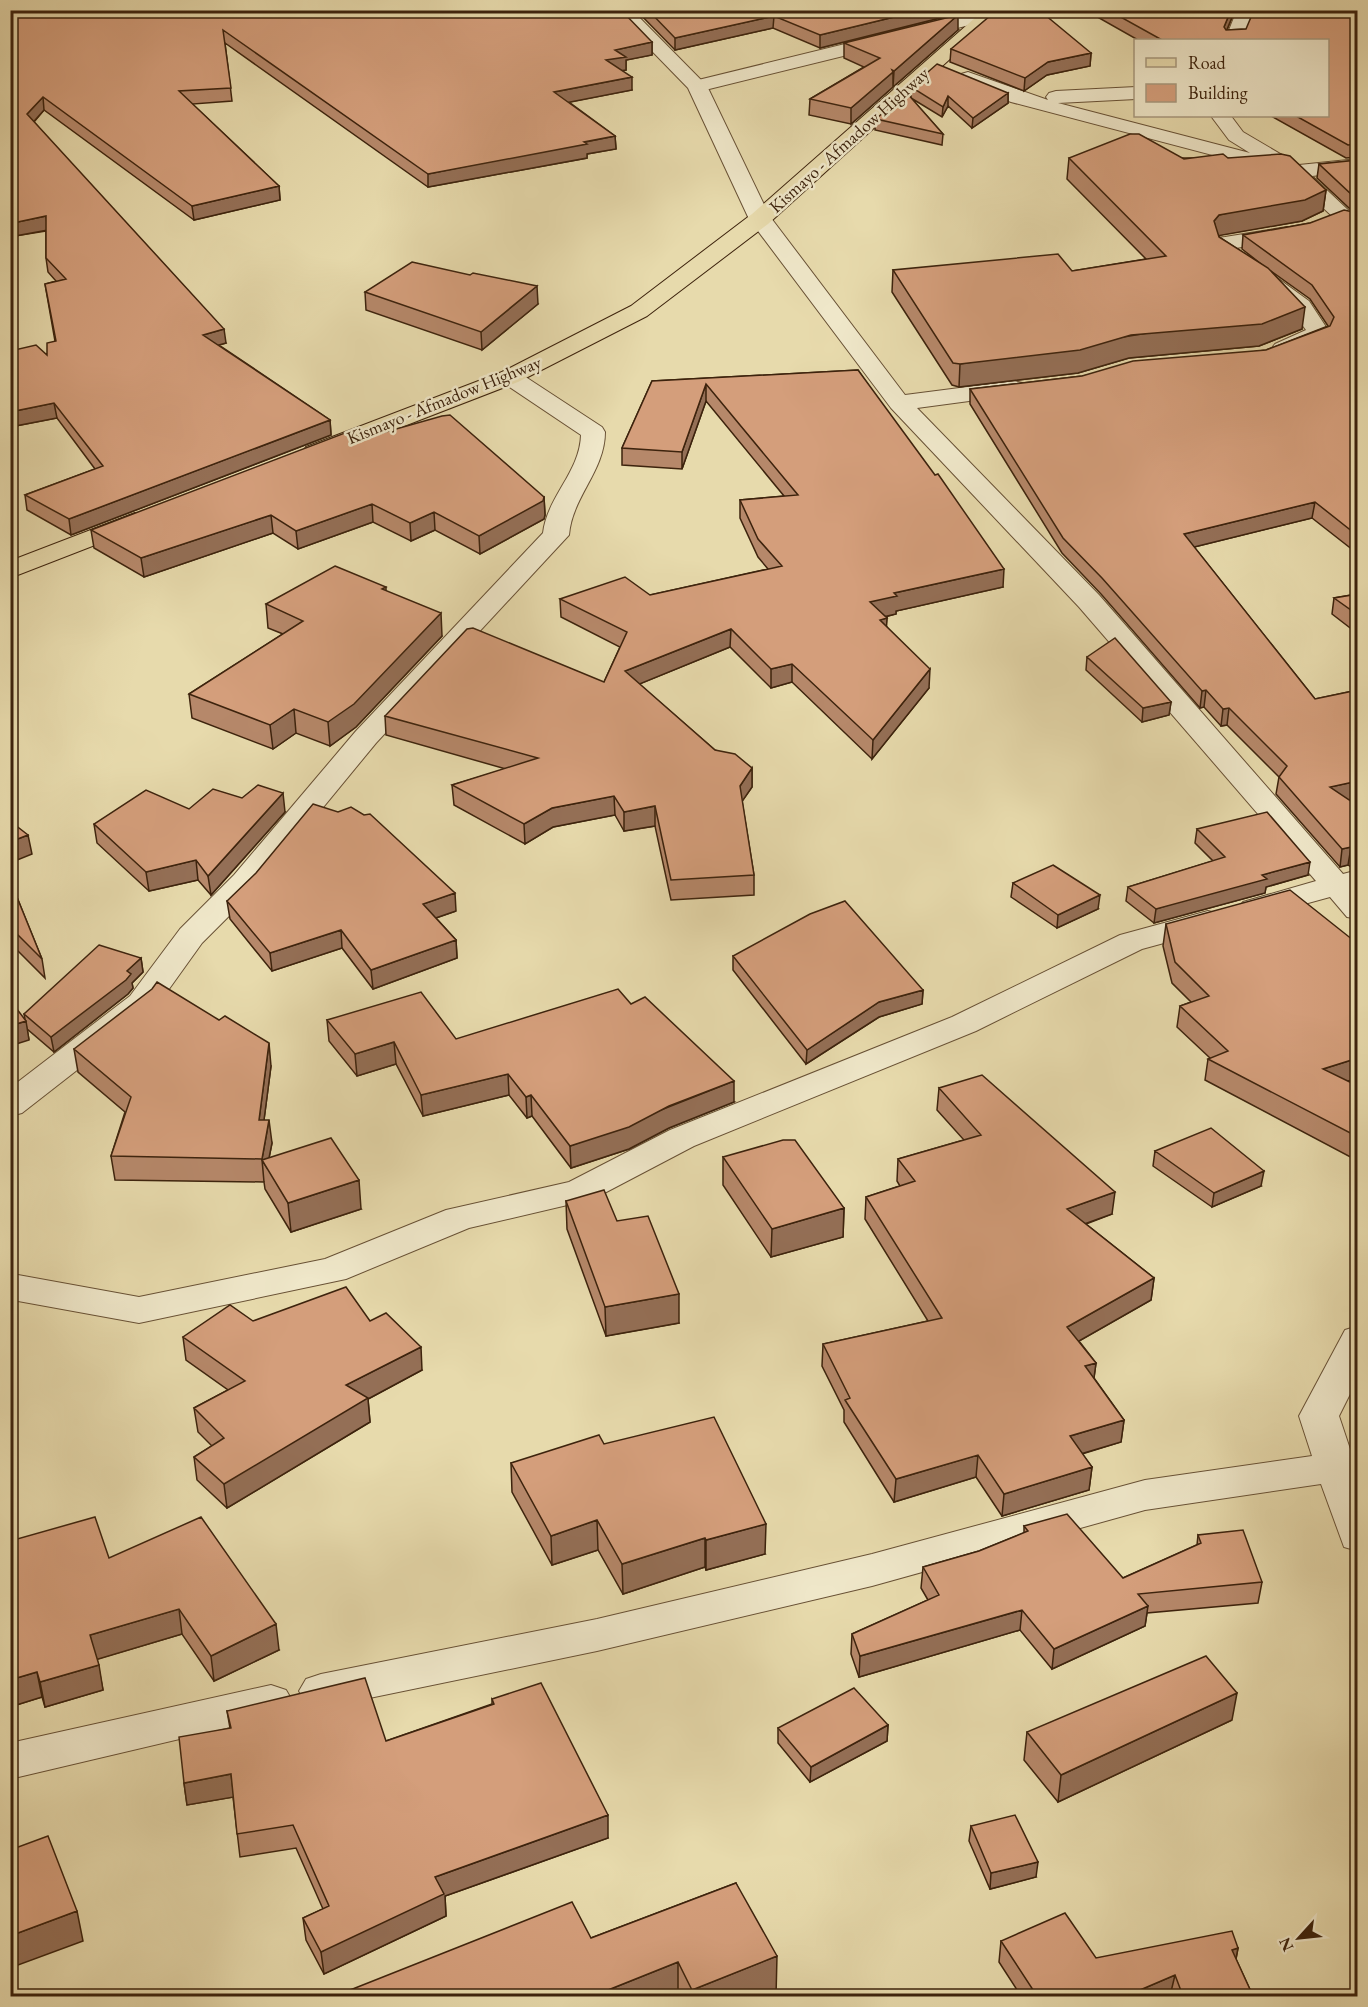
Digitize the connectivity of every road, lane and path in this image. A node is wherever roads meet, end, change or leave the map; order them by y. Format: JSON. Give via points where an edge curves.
{"nodes":[{"id":1,"x":621,"y":10,"type":"edge"},
{"id":2,"x":1246,"y":10,"type":"edge"},
{"id":3,"x":994,"y":12,"type":"edge"},
{"id":4,"x":1234,"y":39,"type":"edge"},
{"id":5,"x":935,"y":64,"type":"junction"},
{"id":6,"x":697,"y":86,"type":"junction"},
{"id":7,"x":1134,"y":93,"type":"edge"},
{"id":8,"x":1018,"y":98,"type":"junction"},
{"id":9,"x":1222,"y":117,"type":"edge"},
{"id":10,"x":1358,"y":165,"type":"edge"},
{"id":11,"x":1295,"y":171,"type":"junction"},
{"id":12,"x":1349,"y":217,"type":"edge"},
{"id":13,"x":760,"y":219,"type":"junction"},
{"id":14,"x":1264,"y":355,"type":"edge"},
{"id":15,"x":510,"y":377,"type":"junction"},
{"id":16,"x":1039,"y":386,"type":"edge"},
{"id":17,"x":899,"y":403,"type":"junction"},
{"id":18,"x":299,"y":458,"type":"edge"},
{"id":19,"x":155,"y":514,"type":"edge"},
{"id":20,"x":10,"y":570,"type":"edge"},
{"id":21,"x":1350,"y":892,"type":"edge"},
{"id":22,"x":10,"y":1105,"type":"edge"},
{"id":23,"x":10,"y":1289,"type":"edge"},
{"id":24,"x":1358,"y":1339,"type":"edge"},
{"id":25,"x":1335,"y":1467,"type":"junction"},
{"id":26,"x":1358,"y":1536,"type":"edge"},
{"id":27,"x":10,"y":1761,"type":"edge"}],
"edges":[{"from":1,"to":6,"type":"street"},
{"from":2,"to":4,"type":"street"},
{"from":3,"to":5,"type":"main road","name":"Kismayo - Afmadow Highway"},
{"from":3,"to":6,"type":"street"},
{"from":5,"to":8,"type":"street"},
{"from":5,"to":13,"type":"main road","name":"Kismayo - Afmadow Highway"},
{"from":6,"to":13,"type":"street"},
{"from":7,"to":8,"type":"street"},
{"from":8,"to":11,"type":"street"},
{"from":9,"to":11,"type":"street","via":[[1236,136]]},
{"from":10,"to":11,"type":"street"},
{"from":11,"to":12,"type":"street"},
{"from":12,"to":14,"type":"street","via":[[1226,243],[1226,251],[1301,306],[1319,333]]},
{"from":13,"to":15,"type":"main road","name":"Kismayo - Afmadow Highway","via":[[639,311]]},
{"from":13,"to":17,"type":"street"},
{"from":15,"to":18,"type":"main road","name":"Kismayo - Afmadow Highway"},
{"from":15,"to":22,"type":"street","via":[[593,432],[595,448],[555,519],[556,535],[366,737],[245,882],[191,936],[142,1003]]},
{"from":16,"to":17,"type":"street"},
{"from":17,"to":21,"type":"street","via":[[1089,601]]},
{"from":19,"to":20,"type":"main road"},
{"from":21,"to":23,"type":"street","via":[[1131,942],[964,1024],[682,1138],[580,1191],[459,1218],[333,1270],[139,1310]]},
{"from":24,"to":25,"type":"street","via":[[1319,1416]]},
{"from":25,"to":26,"type":"street"},
{"from":25,"to":27,"type":"street","via":[[1145,1495],[838,1578],[597,1635],[311,1693]]}]}
